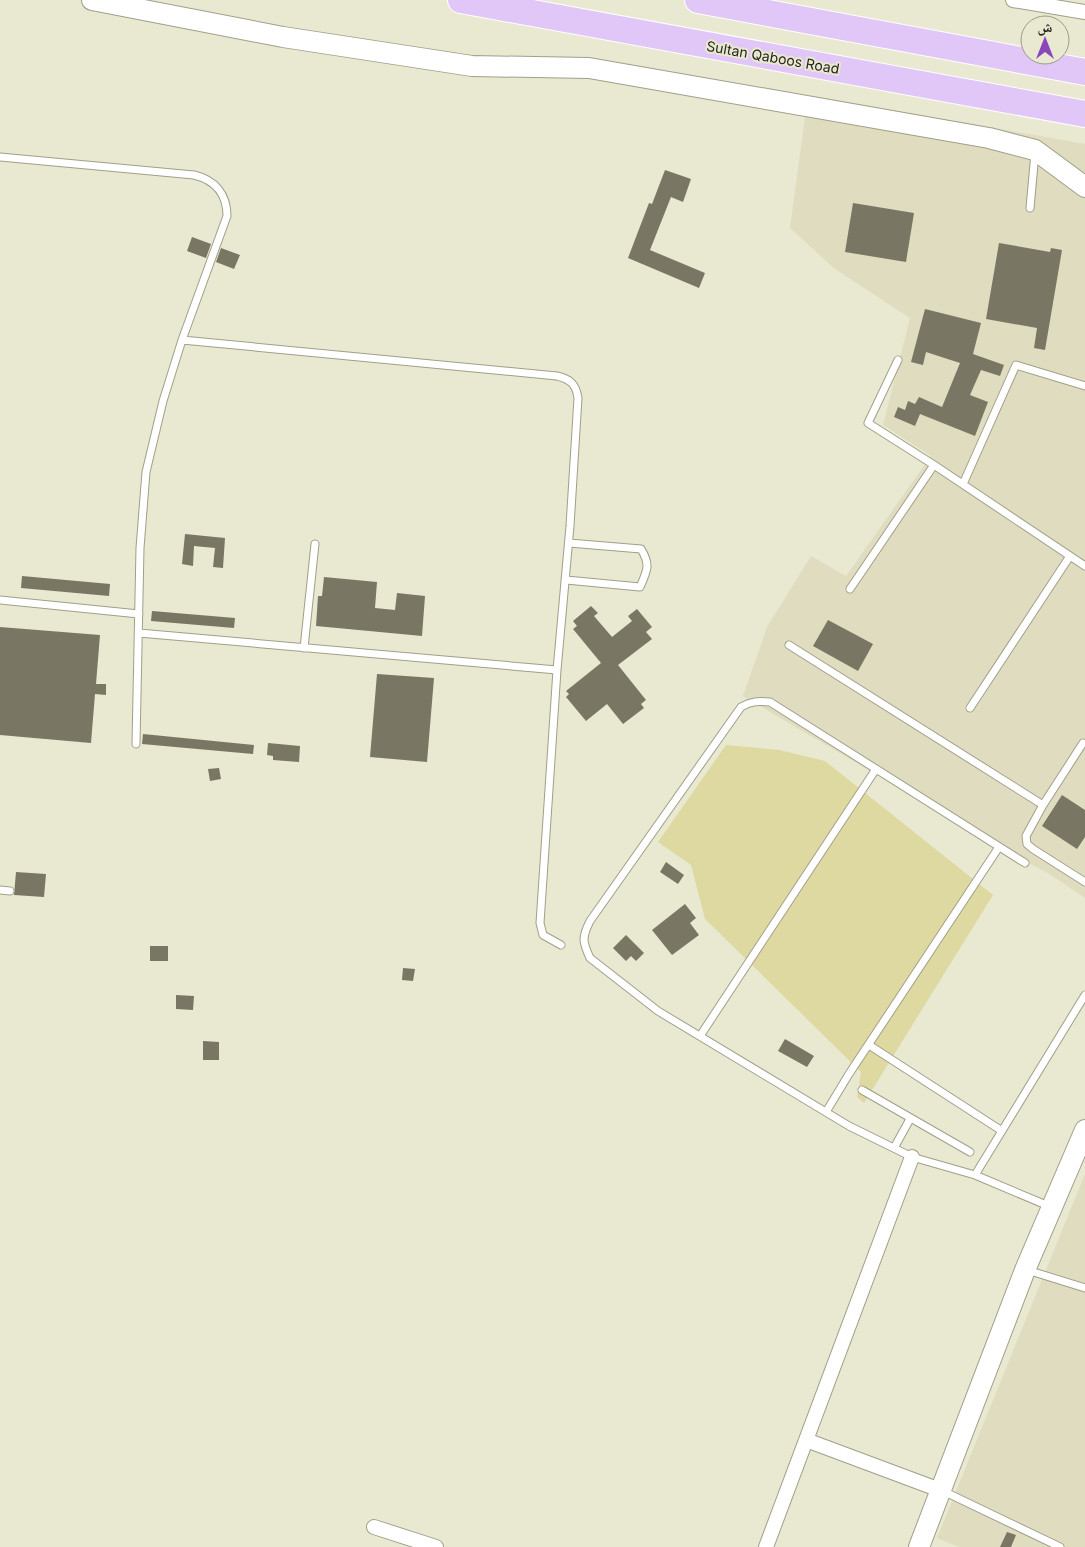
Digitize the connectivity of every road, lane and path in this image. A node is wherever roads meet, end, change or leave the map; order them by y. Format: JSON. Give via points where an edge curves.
{"nodes":[{"id":1,"x":92,"y":0,"type":"edge"},
{"id":2,"x":460,"y":0,"type":"edge"},
{"id":3,"x":698,"y":0,"type":"edge"},
{"id":4,"x":1014,"y":0,"type":"edge"},
{"id":5,"x":1032,"y":1,"type":"edge"},
{"id":6,"x":1085,"y":12,"type":"edge"},
{"id":7,"x":1085,"y":72,"type":"edge"},
{"id":8,"x":1085,"y":114,"type":"edge"},
{"id":9,"x":1035,"y":150,"type":"junction"},
{"id":10,"x":0,"y":157,"type":"edge"},
{"id":11,"x":1085,"y":187,"type":"edge"},
{"id":12,"x":1030,"y":208,"type":"dead end"},
{"id":13,"x":182,"y":340,"type":"junction"},
{"id":14,"x":898,"y":360,"type":"dead end"},
{"id":15,"x":1085,"y":386,"type":"edge"},
{"id":16,"x":934,"y":465,"type":"junction"},
{"id":17,"x":963,"y":484,"type":"junction"},
{"id":18,"x":569,"y":543,"type":"junction"},
{"id":19,"x":314,"y":544,"type":"dead end"},
{"id":20,"x":1070,"y":556,"type":"junction"},
{"id":21,"x":1085,"y":566,"type":"edge"},
{"id":22,"x":566,"y":580,"type":"junction"},
{"id":23,"x":850,"y":589,"type":"dead end"},
{"id":24,"x":0,"y":600,"type":"edge"},
{"id":25,"x":139,"y":614,"type":"junction"},
{"id":26,"x":139,"y":633,"type":"junction"},
{"id":27,"x":789,"y":645,"type":"dead end"},
{"id":28,"x":304,"y":648,"type":"junction"},
{"id":29,"x":557,"y":670,"type":"junction"},
{"id":30,"x":970,"y":708,"type":"dead end"},
{"id":31,"x":1083,"y":743,"type":"dead end"},
{"id":32,"x":136,"y":744,"type":"dead end"},
{"id":33,"x":876,"y":769,"type":"junction"},
{"id":34,"x":1043,"y":805,"type":"junction"},
{"id":35,"x":999,"y":846,"type":"junction"},
{"id":36,"x":1025,"y":863,"type":"dead end"},
{"id":37,"x":1085,"y":882,"type":"edge"},
{"id":38,"x":0,"y":890,"type":"edge"},
{"id":39,"x":10,"y":891,"type":"dead end"},
{"id":40,"x":561,"y":945,"type":"dead end"},
{"id":41,"x":1085,"y":995,"type":"edge"},
{"id":42,"x":700,"y":1036,"type":"junction"},
{"id":43,"x":869,"y":1045,"type":"junction"},
{"id":44,"x":862,"y":1090,"type":"dead end"},
{"id":45,"x":826,"y":1112,"type":"junction"},
{"id":46,"x":910,"y":1119,"type":"junction"},
{"id":47,"x":1085,"y":1130,"type":"edge"},
{"id":48,"x":1002,"y":1131,"type":"junction"},
{"id":49,"x":894,"y":1148,"type":"junction"},
{"id":50,"x":970,"y":1152,"type":"dead end"},
{"id":51,"x":912,"y":1157,"type":"junction"},
{"id":52,"x":975,"y":1175,"type":"junction"},
{"id":53,"x":1052,"y":1207,"type":"junction"},
{"id":54,"x":1024,"y":1270,"type":"junction"},
{"id":55,"x":1085,"y":1288,"type":"edge"},
{"id":56,"x":806,"y":1440,"type":"junction"},
{"id":57,"x":940,"y":1490,"type":"junction"},
{"id":58,"x":374,"y":1527,"type":"dead end"},
{"id":59,"x":434,"y":1547,"type":"edge"},
{"id":60,"x":766,"y":1547,"type":"edge"},
{"id":61,"x":919,"y":1547,"type":"edge"},
{"id":62,"x":1060,"y":1547,"type":"edge"}],
"edges":[{"from":1,"to":9,"type":"street","via":[[283,36],[472,66],[589,68],[989,138]]},
{"from":2,"to":8,"type":"highway","name":"Sultan Qaboos Road"},
{"from":3,"to":7,"type":"highway"},
{"from":4,"to":5,"type":"street"},
{"from":5,"to":6,"type":"street"},
{"from":9,"to":11,"type":"street"},
{"from":9,"to":12,"type":"lane"},
{"from":10,"to":13,"type":"lane","via":[[183,173],[212,182],[224,197],[227,216]]},
{"from":13,"to":18,"type":"lane","via":[[548,375],[568,380],[577,389],[578,398]]},
{"from":13,"to":25,"type":"lane","via":[[146,472]]},
{"from":14,"to":16,"type":"lane","via":[[868,423]]},
{"from":15,"to":17,"type":"lane","via":[[1016,365]]},
{"from":16,"to":17,"type":"lane"},
{"from":16,"to":23,"type":"lane"},
{"from":17,"to":20,"type":"lane"},
{"from":18,"to":22,"type":"lane"},
{"from":18,"to":22,"type":"lane","via":[[641,550],[648,560],[640,587]]},
{"from":19,"to":28,"type":"lane"},
{"from":20,"to":21,"type":"lane"},
{"from":20,"to":30,"type":"lane"},
{"from":22,"to":29,"type":"lane"},
{"from":24,"to":25,"type":"lane"},
{"from":25,"to":26,"type":"lane"},
{"from":26,"to":28,"type":"lane"},
{"from":26,"to":32,"type":"lane"},
{"from":27,"to":34,"type":"lane"},
{"from":28,"to":29,"type":"lane"},
{"from":29,"to":40,"type":"lane","via":[[540,923],[544,934]]},
{"from":31,"to":34,"type":"lane"},
{"from":33,"to":35,"type":"lane"},
{"from":33,"to":42,"type":"lane"},
{"from":33,"to":42,"type":"lane","via":[[770,702],[748,703],[741,707],[590,921],[583,935],[590,958],[658,1011]]},
{"from":34,"to":37,"type":"lane","via":[[1026,836],[1027,844]]},
{"from":35,"to":36,"type":"lane"},
{"from":35,"to":43,"type":"lane"},
{"from":38,"to":39,"type":"lane"},
{"from":41,"to":48,"type":"lane"},
{"from":42,"to":45,"type":"lane"},
{"from":43,"to":45,"type":"lane"},
{"from":43,"to":48,"type":"lane"},
{"from":44,"to":46,"type":"lane"},
{"from":45,"to":49,"type":"lane"},
{"from":46,"to":49,"type":"lane"},
{"from":46,"to":50,"type":"lane"},
{"from":47,"to":53,"type":"street"},
{"from":48,"to":52,"type":"lane"},
{"from":49,"to":51,"type":"lane"},
{"from":51,"to":52,"type":"lane"},
{"from":51,"to":56,"type":"street"},
{"from":52,"to":53,"type":"lane"},
{"from":53,"to":54,"type":"street"},
{"from":54,"to":55,"type":"lane"},
{"from":54,"to":57,"type":"street"},
{"from":56,"to":57,"type":"street"},
{"from":56,"to":60,"type":"street"},
{"from":57,"to":61,"type":"street"},
{"from":57,"to":62,"type":"lane"},
{"from":58,"to":59,"type":"street"}]}
